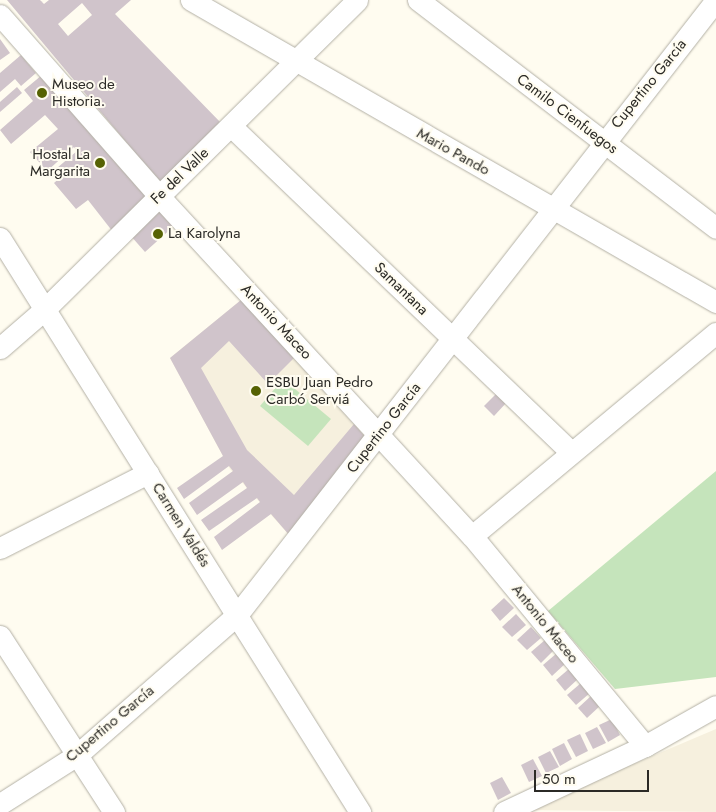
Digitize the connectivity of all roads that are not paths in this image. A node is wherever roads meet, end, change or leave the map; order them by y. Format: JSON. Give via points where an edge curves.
{"nodes":[{"id":1,"x":191,"y":0,"type":"edge"},
{"id":2,"x":357,"y":0,"type":"edge"},
{"id":3,"x":418,"y":0,"type":"edge"},
{"id":4,"x":716,"y":0,"type":"edge"},
{"id":5,"x":0,"y":15,"type":"edge"},
{"id":6,"x":296,"y":64,"type":"junction"},
{"id":7,"x":231,"y":126,"type":"junction"},
{"id":8,"x":603,"y":141,"type":"junction"},
{"id":9,"x":159,"y":196,"type":"junction"},
{"id":10,"x":552,"y":208,"type":"junction"},
{"id":11,"x":716,"y":228,"type":"edge"},
{"id":12,"x":0,"y":238,"type":"edge"},
{"id":13,"x":716,"y":302,"type":"edge"},
{"id":14,"x":45,"y":309,"type":"junction"},
{"id":15,"x":716,"y":333,"type":"edge"},
{"id":16,"x":453,"y":339,"type":"junction"},
{"id":17,"x":0,"y":348,"type":"edge"},
{"id":18,"x":379,"y":433,"type":"junction"},
{"id":19,"x":570,"y":451,"type":"junction"},
{"id":20,"x":148,"y":473,"type":"junction"},
{"id":21,"x":472,"y":536,"type":"junction"},
{"id":22,"x":0,"y":548,"type":"edge"},
{"id":23,"x":237,"y":614,"type":"junction"},
{"id":24,"x":0,"y":636,"type":"edge"},
{"id":25,"x":716,"y":706,"type":"edge"},
{"id":26,"x":645,"y":746,"type":"junction"},
{"id":27,"x":77,"y":755,"type":"junction"},
{"id":28,"x":0,"y":804,"type":"edge"},
{"id":29,"x":114,"y":812,"type":"edge"},
{"id":30,"x":360,"y":812,"type":"edge"},
{"id":31,"x":504,"y":812,"type":"edge"}],
"edges":[{"from":1,"to":6,"type":"street","name":"Mario Pando"},
{"from":2,"to":6,"type":"street","name":"Fe del Valle"},
{"from":3,"to":8,"type":"street","name":"Camilo Cienfuegos"},
{"from":4,"to":8,"type":"street","name":"Cupertino García"},
{"from":5,"to":9,"type":"street","name":"Antonio Maceo"},
{"from":6,"to":7,"type":"street","name":"Fe del Valle"},
{"from":6,"to":10,"type":"street","name":"Mario Pando"},
{"from":7,"to":9,"type":"street","name":"Fe del Valle"},
{"from":7,"to":16,"type":"street","name":"Samantana"},
{"from":8,"to":10,"type":"street","name":"Cupertino García"},
{"from":8,"to":11,"type":"street","name":"Camilo Cienfuegos"},
{"from":9,"to":14,"type":"street","name":"Fe del Valle"},
{"from":9,"to":18,"type":"street","name":"Antonio Maceo"},
{"from":10,"to":13,"type":"street","name":"Mario Pando"},
{"from":10,"to":16,"type":"street","name":"Cupertino García"},
{"from":12,"to":14,"type":"street","name":"Carmen Valdés"},
{"from":14,"to":17,"type":"street","name":"Fe del Valle"},
{"from":14,"to":20,"type":"street","name":"Carmen Valdés"},
{"from":15,"to":19,"type":"street"},
{"from":16,"to":18,"type":"street","name":"Cupertino García"},
{"from":16,"to":19,"type":"street","name":"Samantana"},
{"from":18,"to":21,"type":"street","name":"Antonio Maceo"},
{"from":18,"to":23,"type":"street","name":"Cupertino García"},
{"from":19,"to":21,"type":"street"},
{"from":20,"to":22,"type":"street"},
{"from":20,"to":23,"type":"street","name":"Carmen Valdés"},
{"from":21,"to":26,"type":"street","name":"Antonio Maceo"},
{"from":23,"to":27,"type":"street","name":"Cupertino García"},
{"from":23,"to":30,"type":"street","name":"Carmen Valdés"},
{"from":24,"to":27,"type":"street"},
{"from":25,"to":26,"type":"street"},
{"from":26,"to":31,"type":"street"},
{"from":27,"to":28,"type":"street","name":"Cupertino García"},
{"from":27,"to":29,"type":"street"}]}
